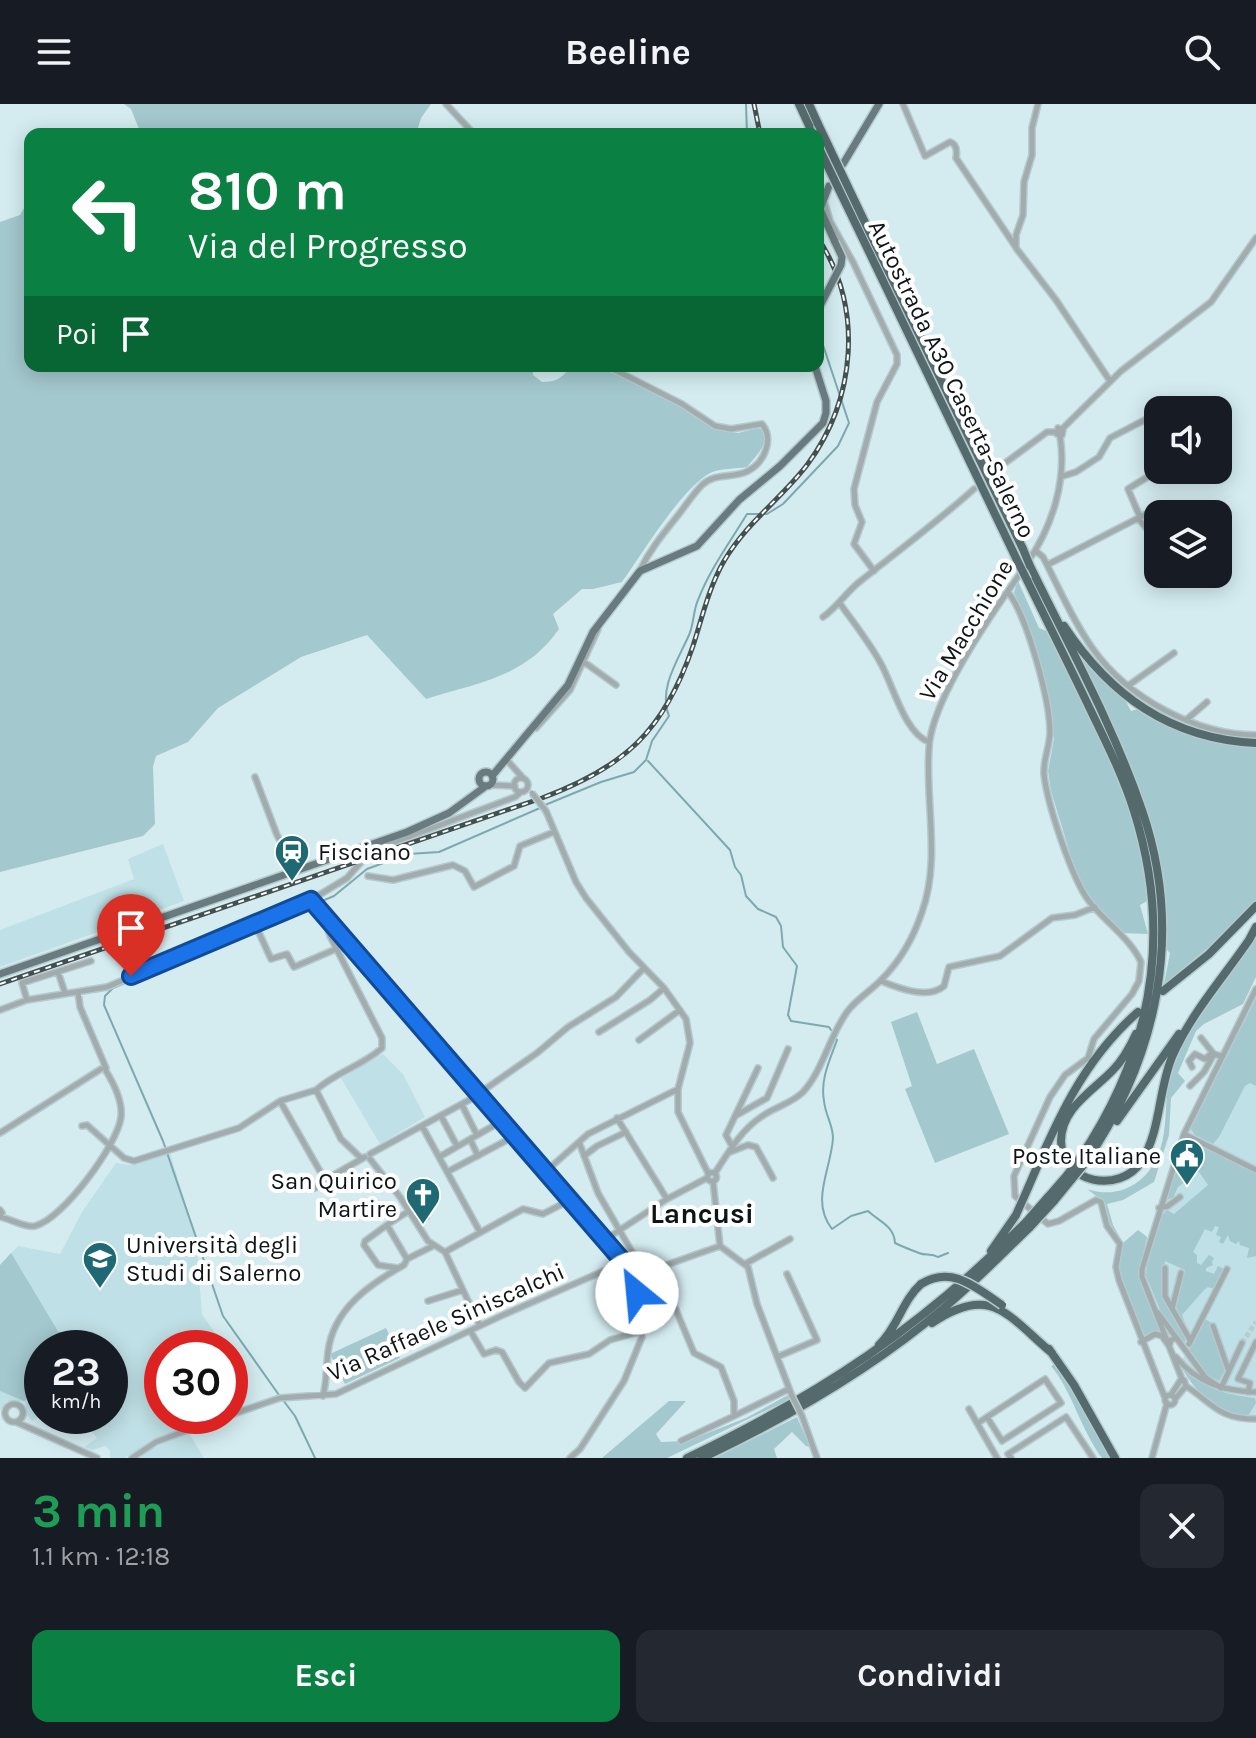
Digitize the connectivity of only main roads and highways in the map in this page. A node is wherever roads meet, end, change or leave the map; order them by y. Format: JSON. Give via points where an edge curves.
{"nodes":[{"id":1,"x":799,"y":104,"type":"edge"},
{"id":2,"x":809,"y":104,"type":"edge"},
{"id":3,"x":879,"y":104,"type":"edge"},
{"id":4,"x":813,"y":128,"type":"edge"},
{"id":5,"x":814,"y":128,"type":"edge"},
{"id":6,"x":824,"y":150,"type":"edge"},
{"id":7,"x":824,"y":157,"type":"edge"},
{"id":8,"x":843,"y":164,"type":"dead end"},
{"id":9,"x":829,"y":186,"type":"dead end"},
{"id":10,"x":824,"y":196,"type":"edge"},
{"id":11,"x":824,"y":218,"type":"edge"},
{"id":12,"x":864,"y":232,"type":"junction"},
{"id":13,"x":824,"y":298,"type":"edge"},
{"id":14,"x":817,"y":372,"type":"edge"},
{"id":15,"x":1030,"y":566,"type":"junction"},
{"id":16,"x":1256,"y":743,"type":"edge"},
{"id":17,"x":1157,"y":904,"type":"junction"},
{"id":18,"x":1256,"y":906,"type":"edge"},
{"id":19,"x":1158,"y":924,"type":"junction"},
{"id":20,"x":1256,"y":926,"type":"edge"},
{"id":21,"x":1152,"y":972,"type":"junction"},
{"id":22,"x":0,"y":974,"type":"edge"},
{"id":23,"x":1163,"y":991,"type":"dead end"},
{"id":24,"x":1138,"y":1012,"type":"dead end"},
{"id":25,"x":1097,"y":1145,"type":"junction"},
{"id":26,"x":1082,"y":1160,"type":"junction"},
{"id":27,"x":1028,"y":1224,"type":"junction"},
{"id":28,"x":916,"y":1322,"type":"junction"},
{"id":29,"x":1052,"y":1353,"type":"junction"},
{"id":30,"x":881,"y":1356,"type":"junction"},
{"id":31,"x":780,"y":1412,"type":"junction"},
{"id":32,"x":687,"y":1458,"type":"edge"},
{"id":33,"x":702,"y":1458,"type":"edge"},
{"id":34,"x":1115,"y":1458,"type":"edge"}],
"edges":[{"from":1,"to":4,"type":"highway","name":"Autostrada A30 Caserta-Salerno"},
{"from":2,"to":5,"type":"highway","name":"Autostrada A30 Caserta-Salerno"},
{"from":3,"to":8,"type":"main road"},
{"from":6,"to":12,"type":"highway","name":"Autostrada A30 Caserta-Salerno","bridge":true},
{"from":7,"to":12,"type":"highway","name":"Autostrada A30 Caserta-Salerno","bridge":true},
{"from":9,"to":10,"type":"main road","bridge":true},
{"from":11,"to":13,"type":"main road","bridge":true,"via":[[842,257]]},
{"from":12,"to":15,"type":"highway","name":"Autostrada A30 Caserta-Salerno","bridge":true},
{"from":12,"to":17,"type":"highway","name":"Autostrada A30 Caserta-Salerno","bridge":true,"via":[[1124,783]]},
{"from":14,"to":22,"type":"main road","via":[[826,401],[817,430],[697,546],[640,571],[593,632],[568,685],[465,801],[430,823]]},
{"from":15,"to":16,"type":"highway","via":[[1079,648],[1117,690],[1182,729]]},
{"from":15,"to":17,"type":"highway","via":[[1129,776],[1150,837]]},
{"from":17,"to":19,"type":"highway"},
{"from":18,"to":23,"type":"highway"},
{"from":19,"to":21,"type":"highway"},
{"from":19,"to":25,"type":"highway","via":[[1158,989],[1149,1029],[1120,1106]]},
{"from":20,"to":21,"type":"highway","via":[[1177,1048],[1140,1164],[1115,1181],[1088,1179],[1073,1169],[1062,1150],[1065,1121],[1131,1044]]},
{"from":20,"to":25,"type":"highway"},
{"from":21,"to":26,"type":"highway","via":[[1132,1061]]},
{"from":24,"to":28,"type":"highway","bridge":true,"via":[[1076,1085],[1016,1215],[985,1257]]},
{"from":25,"to":26,"type":"highway"},
{"from":26,"to":27,"type":"highway","bridge":true},
{"from":27,"to":28,"type":"highway"},
{"from":27,"to":30,"type":"highway","via":[[946,1306]]},
{"from":28,"to":31,"type":"highway","via":[[857,1366]]},
{"from":29,"to":30,"type":"highway","via":[[1010,1317],[975,1303]]},
{"from":29,"to":31,"type":"highway","bridge":true,"via":[[1002,1305],[958,1277],[941,1275],[911,1294],[879,1344]]},
{"from":29,"to":34,"type":"highway"},
{"from":30,"to":33,"type":"highway","via":[[782,1418]]},
{"from":31,"to":32,"type":"highway"}]}
